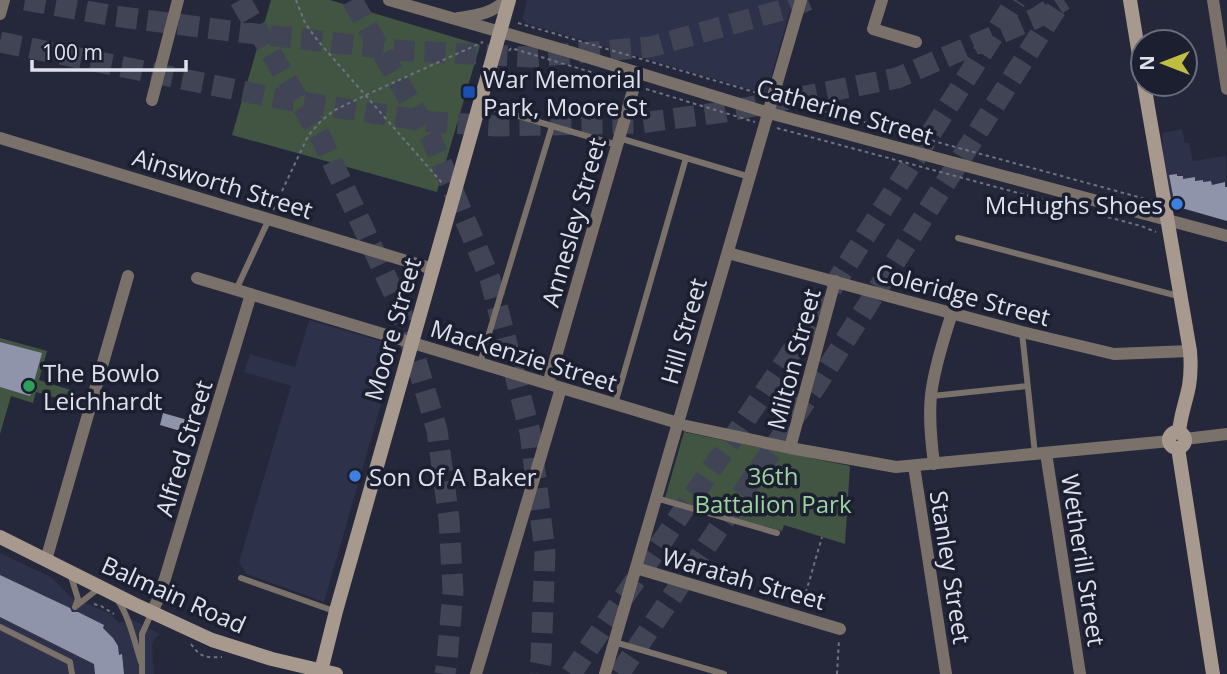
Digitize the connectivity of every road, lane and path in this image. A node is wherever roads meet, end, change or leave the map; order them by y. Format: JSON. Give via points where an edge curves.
{"nodes":[{"id":1,"x":4,"y":0,"type":"edge"},
{"id":2,"x":178,"y":0,"type":"edge"},
{"id":3,"x":296,"y":0,"type":"edge"},
{"id":4,"x":390,"y":0,"type":"edge"},
{"id":5,"x":508,"y":0,"type":"edge"},
{"id":6,"x":802,"y":0,"type":"edge"},
{"id":7,"x":882,"y":0,"type":"edge"},
{"id":8,"x":1130,"y":0,"type":"edge"},
{"id":9,"x":1213,"y":0,"type":"edge"},
{"id":10,"x":0,"y":14,"type":"edge"},
{"id":11,"x":454,"y":19,"type":"junction"},
{"id":12,"x":518,"y":23,"type":"dead end"},
{"id":13,"x":1134,"y":28,"type":"edge"},
{"id":14,"x":500,"y":32,"type":"junction"},
{"id":15,"x":483,"y":42,"type":"dead end"},
{"id":16,"x":916,"y":42,"type":"dead end"},
{"id":17,"x":638,"y":73,"type":"junction"},
{"id":18,"x":1227,"y":89,"type":"edge"},
{"id":19,"x":366,"y":95,"type":"junction"},
{"id":20,"x":773,"y":98,"type":"junction"},
{"id":21,"x":1146,"y":98,"type":"edge"},
{"id":22,"x":152,"y":100,"type":"dead end"},
{"id":23,"x":480,"y":104,"type":"junction"},
{"id":24,"x":769,"y":113,"type":"junction"},
{"id":25,"x":552,"y":126,"type":"junction"},
{"id":26,"x":0,"y":138,"type":"edge"},
{"id":27,"x":618,"y":141,"type":"junction"},
{"id":28,"x":686,"y":158,"type":"junction"},
{"id":29,"x":750,"y":177,"type":"junction"},
{"id":30,"x":444,"y":185,"type":"dead end"},
{"id":31,"x":1154,"y":201,"type":"dead end"},
{"id":32,"x":269,"y":219,"type":"junction"},
{"id":33,"x":1167,"y":220,"type":"junction"},
{"id":34,"x":1227,"y":236,"type":"edge"},
{"id":35,"x":958,"y":238,"type":"dead end"},
{"id":36,"x":728,"y":253,"type":"junction"},
{"id":37,"x":433,"y":269,"type":"junction"},
{"id":38,"x":128,"y":276,"type":"dead end"},
{"id":39,"x":197,"y":278,"type":"dead end"},
{"id":40,"x":835,"y":281,"type":"junction"},
{"id":41,"x":236,"y":290,"type":"junction"},
{"id":42,"x":251,"y":294,"type":"junction"},
{"id":43,"x":1180,"y":296,"type":"junction"},
{"id":44,"x":952,"y":313,"type":"junction"},
{"id":45,"x":1022,"y":332,"type":"junction"},
{"id":46,"x":412,"y":343,"type":"junction"},
{"id":47,"x":1190,"y":351,"type":"junction"},
{"id":48,"x":480,"y":363,"type":"junction"},
{"id":49,"x":548,"y":384,"type":"junction"},
{"id":50,"x":1027,"y":386,"type":"junction"},
{"id":51,"x":561,"y":388,"type":"junction"},
{"id":52,"x":931,"y":396,"type":"junction"},
{"id":53,"x":615,"y":404,"type":"junction"},
{"id":54,"x":683,"y":425,"type":"junction"},
{"id":55,"x":1227,"y":434,"type":"edge"},
{"id":56,"x":1178,"y":440,"type":"junction"},
{"id":57,"x":790,"y":448,"type":"junction"},
{"id":58,"x":1040,"y":454,"type":"junction"},
{"id":59,"x":934,"y":464,"type":"junction"},
{"id":60,"x":914,"y":466,"type":"junction"},
{"id":61,"x":656,"y":498,"type":"junction"},
{"id":62,"x":777,"y":533,"type":"dead end"},
{"id":63,"x":0,"y":537,"type":"edge"},
{"id":64,"x":822,"y":537,"type":"dead end"},
{"id":65,"x":46,"y":560,"type":"junction"},
{"id":66,"x":636,"y":568,"type":"junction"},
{"id":67,"x":70,"y":573,"type":"junction"},
{"id":68,"x":241,"y":578,"type":"dead end"},
{"id":69,"x":107,"y":591,"type":"junction"},
{"id":70,"x":83,"y":601,"type":"junction"},
{"id":71,"x":336,"y":611,"type":"junction"},
{"id":72,"x":152,"y":612,"type":"junction"},
{"id":73,"x":115,"y":614,"type":"dead end"},
{"id":74,"x":799,"y":617,"type":"junction"},
{"id":75,"x":0,"y":627,"type":"edge"},
{"id":76,"x":840,"y":629,"type":"joint"},
{"id":77,"x":614,"y":642,"type":"junction"},
{"id":78,"x":141,"y":662,"type":"junction"},
{"id":79,"x":329,"y":673,"type":"edge"},
{"id":80,"x":72,"y":674,"type":"edge"},
{"id":81,"x":142,"y":674,"type":"edge"},
{"id":82,"x":476,"y":674,"type":"edge"},
{"id":83,"x":605,"y":674,"type":"edge"},
{"id":84,"x":724,"y":674,"type":"edge"},
{"id":85,"x":837,"y":674,"type":"edge"},
{"id":86,"x":946,"y":674,"type":"edge"},
{"id":87,"x":1080,"y":674,"type":"edge"},
{"id":88,"x":1213,"y":674,"type":"edge"}],
"edges":[{"from":1,"to":10,"type":"street"},
{"from":2,"to":22,"type":"street"},
{"from":3,"to":19,"type":"path","via":[[311,32]]},
{"from":4,"to":11,"type":"street","name":"Catherine Street"},
{"from":5,"to":11,"type":"street","name":"Catherine Street","via":[[485,14]]},
{"from":5,"to":14,"type":"main road","name":"Moore Street"},
{"from":6,"to":20,"type":"street","name":"Hill Street"},
{"from":7,"to":16,"type":"street","via":[[873,29]]},
{"from":8,"to":13,"type":"main road"},
{"from":9,"to":18,"type":"street"},
{"from":11,"to":14,"type":"street","name":"Catherine Street"},
{"from":12,"to":20,"type":"path","name":"Catherine Street"},
{"from":14,"to":17,"type":"street","name":"Catherine Street"},
{"from":14,"to":23,"type":"main road","name":"Moore Street"},
{"from":15,"to":19,"type":"path"},
{"from":17,"to":24,"type":"street","name":"Catherine Street"},
{"from":17,"to":27,"type":"street","name":"Annesley Street"},
{"from":19,"to":30,"type":"path"},
{"from":19,"to":32,"type":"path","via":[[333,111],[316,126]]},
{"from":20,"to":24,"type":"street","name":"Hill Street"},
{"from":20,"to":31,"type":"path","name":"Catherine Street"},
{"from":21,"to":33,"type":"main road"},
{"from":23,"to":25,"type":"lane"},
{"from":23,"to":37,"type":"main road","name":"Moore Street"},
{"from":24,"to":29,"type":"street","name":"Hill Street"},
{"from":24,"to":33,"type":"street","name":"Catherine Street"},
{"from":25,"to":27,"type":"lane"},
{"from":25,"to":48,"type":"lane"},
{"from":26,"to":32,"type":"street","name":"Ainsworth Street"},
{"from":27,"to":28,"type":"lane"},
{"from":27,"to":49,"type":"street","name":"Annesley Street"},
{"from":28,"to":29,"type":"lane"},
{"from":28,"to":53,"type":"lane"},
{"from":29,"to":36,"type":"street","name":"Hill Street"},
{"from":32,"to":37,"type":"street","name":"Ainsworth Street"},
{"from":32,"to":41,"type":"lane"},
{"from":33,"to":34,"type":"street","name":"Catherine Street"},
{"from":33,"to":43,"type":"main road"},
{"from":35,"to":43,"type":"lane"},
{"from":36,"to":40,"type":"street","name":"Coleridge Street"},
{"from":36,"to":54,"type":"street","name":"Hill Street"},
{"from":37,"to":46,"type":"main road","name":"Moore Street"},
{"from":38,"to":65,"type":"street"},
{"from":39,"to":41,"type":"street","name":"MacKenzie Street"},
{"from":40,"to":44,"type":"street","name":"Coleridge Street"},
{"from":40,"to":57,"type":"street","name":"Milton Street"},
{"from":41,"to":42,"type":"street","name":"MacKenzie Street"},
{"from":42,"to":46,"type":"street","name":"MacKenzie Street"},
{"from":42,"to":72,"type":"street","name":"Alfred Street"},
{"from":43,"to":47,"type":"main road"},
{"from":44,"to":45,"type":"street","name":"Coleridge Street"},
{"from":44,"to":52,"type":"street"},
{"from":45,"to":47,"type":"street","name":"Coleridge Street","via":[[1114,354]]},
{"from":45,"to":50,"type":"lane"},
{"from":46,"to":48,"type":"street","name":"MacKenzie Street"},
{"from":46,"to":71,"type":"main road","name":"Moore Street"},
{"from":47,"to":56,"type":"main road","via":[[1190,383]]},
{"from":48,"to":49,"type":"street","name":"MacKenzie Street"},
{"from":49,"to":51,"type":"street","name":"MacKenzie Street"},
{"from":50,"to":52,"type":"lane"},
{"from":50,"to":58,"type":"lane"},
{"from":51,"to":53,"type":"street","name":"MacKenzie Street"},
{"from":51,"to":82,"type":"street"},
{"from":52,"to":59,"type":"street"},
{"from":53,"to":54,"type":"street","name":"MacKenzie Street"},
{"from":54,"to":57,"type":"street","name":"MacKenzie Street"},
{"from":54,"to":61,"type":"street","name":"Hill Street"},
{"from":55,"to":56,"type":"street","name":"MacKenzie Street"},
{"from":56,"to":58,"type":"street","name":"MacKenzie Street"},
{"from":56,"to":88,"type":"main road"},
{"from":57,"to":60,"type":"street","name":"MacKenzie Street","via":[[896,467]]},
{"from":58,"to":59,"type":"street","name":"MacKenzie Street"},
{"from":58,"to":87,"type":"street","name":"Wetherill Street"},
{"from":59,"to":60,"type":"street","name":"MacKenzie Street"},
{"from":60,"to":86,"type":"street","name":"Stanley Street"},
{"from":61,"to":62,"type":"lane"},
{"from":61,"to":66,"type":"street","name":"Hill Street"},
{"from":63,"to":65,"type":"main road","name":"Balmain Road"},
{"from":64,"to":74,"type":"path"},
{"from":65,"to":67,"type":"main road","name":"Balmain Road"},
{"from":66,"to":74,"type":"street","name":"Waratah Street"},
{"from":66,"to":77,"type":"street","name":"Hill Street"},
{"from":67,"to":69,"type":"main road","name":"Balmain Road"},
{"from":67,"to":70,"type":"lane","via":[[78,599],[75,607]]},
{"from":68,"to":71,"type":"lane"},
{"from":69,"to":70,"type":"lane","via":[[94,592]]},
{"from":69,"to":72,"type":"main road","name":"Balmain Road"},
{"from":69,"to":78,"type":"lane","via":[[128,618]]},
{"from":70,"to":73,"type":"path"},
{"from":71,"to":79,"type":"main road","name":"Moore Street"},
{"from":72,"to":78,"type":"lane","via":[[142,634]]},
{"from":72,"to":79,"type":"main road","name":"Balmain Road","via":[[212,640]]},
{"from":74,"to":76,"type":"street","name":"Waratah Street"},
{"from":75,"to":80,"type":"lane","via":[[70,662]]},
{"from":76,"to":85,"type":"path"},
{"from":77,"to":83,"type":"street","name":"Hill Street"},
{"from":77,"to":84,"type":"lane"},
{"from":78,"to":81,"type":"lane"}]}
